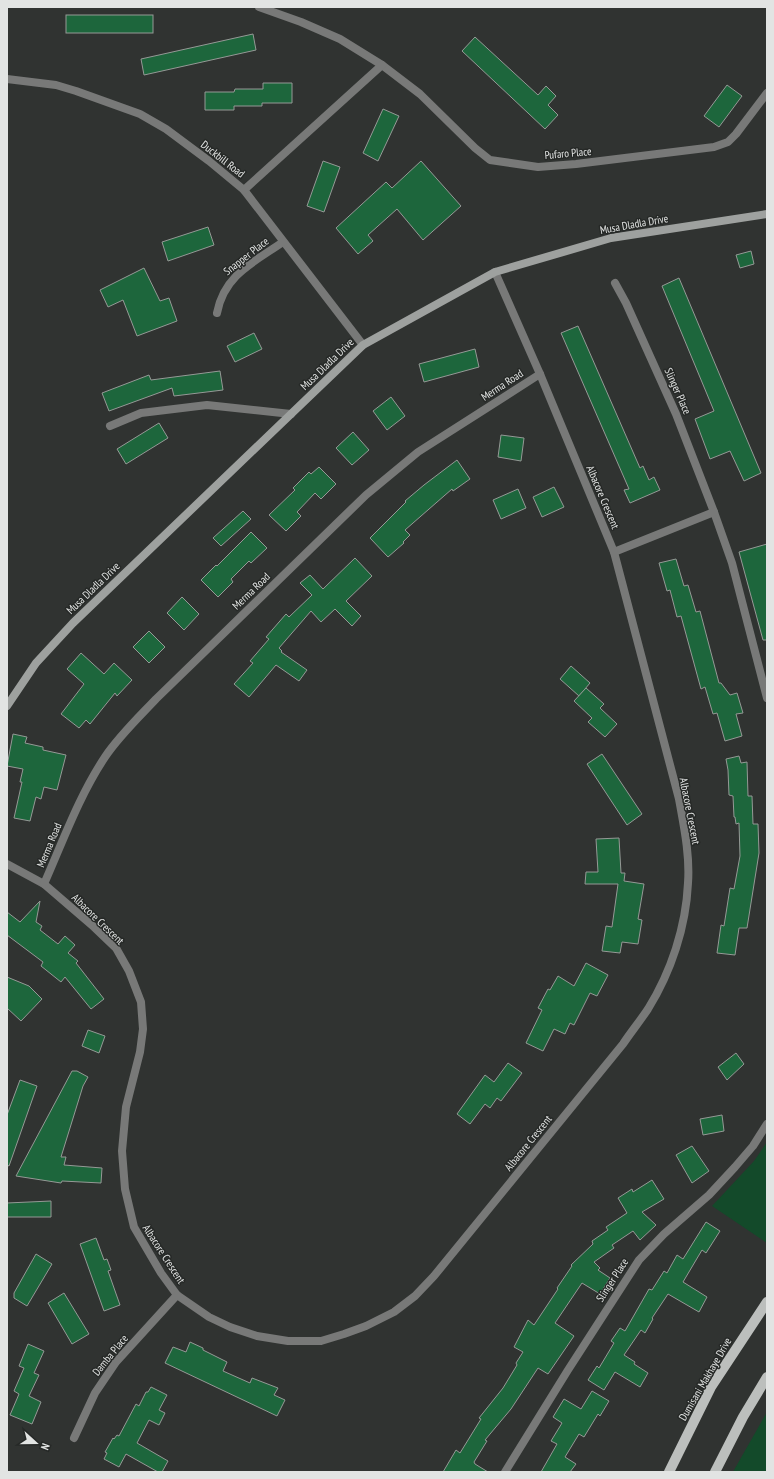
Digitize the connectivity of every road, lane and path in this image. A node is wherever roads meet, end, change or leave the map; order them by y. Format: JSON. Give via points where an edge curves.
{"nodes":[{"id":1,"x":259,"y":7,"type":"edge"},
{"id":2,"x":382,"y":65,"type":"junction"},
{"id":3,"x":7,"y":79,"type":"edge"},
{"id":4,"x":767,"y":93,"type":"edge"},
{"id":5,"x":244,"y":190,"type":"junction"},
{"id":6,"x":767,"y":214,"type":"edge"},
{"id":7,"x":283,"y":242,"type":"junction"},
{"id":8,"x":495,"y":272,"type":"junction"},
{"id":9,"x":615,"y":283,"type":"dead end"},
{"id":10,"x":217,"y":313,"type":"dead end"},
{"id":11,"x":363,"y":345,"type":"junction"},
{"id":12,"x":540,"y":374,"type":"junction"},
{"id":13,"x":291,"y":414,"type":"junction"},
{"id":14,"x":110,"y":426,"type":"dead end"},
{"id":15,"x":714,"y":512,"type":"junction"},
{"id":16,"x":614,"y":552,"type":"junction"},
{"id":17,"x":767,"y":698,"type":"edge"},
{"id":18,"x":7,"y":706,"type":"edge"},
{"id":19,"x":7,"y":864,"type":"edge"},
{"id":20,"x":44,"y":884,"type":"junction"},
{"id":21,"x":767,"y":1124,"type":"edge"},
{"id":22,"x":177,"y":1295,"type":"junction"},
{"id":23,"x":767,"y":1302,"type":"edge"},
{"id":24,"x":767,"y":1377,"type":"edge"},
{"id":25,"x":74,"y":1438,"type":"dead end"},
{"id":26,"x":505,"y":1472,"type":"edge"},
{"id":27,"x":669,"y":1472,"type":"edge"},
{"id":28,"x":715,"y":1472,"type":"edge"}],
"edges":[{"from":1,"to":2,"type":"street","name":"Pufaro Place","via":[[340,39]]},
{"from":2,"to":4,"type":"street","name":"Pufaro Place","via":[[420,94],[486,157],[538,167],[714,147],[728,142],[736,134]]},
{"from":2,"to":5,"type":"street"},
{"from":3,"to":5,"type":"street","name":"Duckbill Road","via":[[76,91],[140,114],[209,160]]},
{"from":5,"to":7,"type":"street","name":"Duckbill Road"},
{"from":6,"to":8,"type":"street","name":"Musa Dladla Drive","via":[[611,238]]},
{"from":7,"to":10,"type":"street","name":"Snapper Place","via":[[234,278],[223,293]]},
{"from":7,"to":11,"type":"street","name":"Duckbill Road"},
{"from":8,"to":11,"type":"street","name":"Musa Dladla Drive"},
{"from":8,"to":12,"type":"street","name":"Albacore Crescent"},
{"from":9,"to":15,"type":"street","name":"Slinger Place","via":[[676,414]]},
{"from":11,"to":13,"type":"street","name":"Musa Dladla Drive"},
{"from":12,"to":16,"type":"street","name":"Albacore Crescent"},
{"from":12,"to":20,"type":"street","name":"Merma Road","via":[[418,452],[366,495],[156,699],[106,756],[89,784]]},
{"from":13,"to":14,"type":"street","via":[[207,405],[141,413]]},
{"from":13,"to":18,"type":"street","name":"Musa Dladla Drive","via":[[72,623],[36,664]]},
{"from":15,"to":16,"type":"street"},
{"from":15,"to":17,"type":"street","name":"Slinger Place","via":[[732,563]]},
{"from":16,"to":22,"type":"street","name":"Albacore Crescent","via":[[679,799],[686,840],[688,883],[683,925],[671,963],[648,1009],[623,1044],[434,1276],[415,1296],[394,1312],[366,1326],[321,1341],[288,1341],[257,1336],[230,1327],[209,1317]]},
{"from":19,"to":20,"type":"street","name":"Albacore Crescent"},
{"from":20,"to":22,"type":"street","name":"Albacore Crescent","via":[[116,948],[129,971],[141,1002],[143,1029],[126,1107],[122,1151],[125,1189],[134,1227],[160,1273]]},
{"from":21,"to":26,"type":"street","name":"Slinger Place","via":[[736,1167],[639,1260]]},
{"from":22,"to":25,"type":"street","name":"Damba Place","via":[[116,1362],[93,1396]]},
{"from":23,"to":27,"type":"main road","name":"Dumisani Makhaye Drive","via":[[711,1387]]},
{"from":24,"to":28,"type":"main road"}]}
